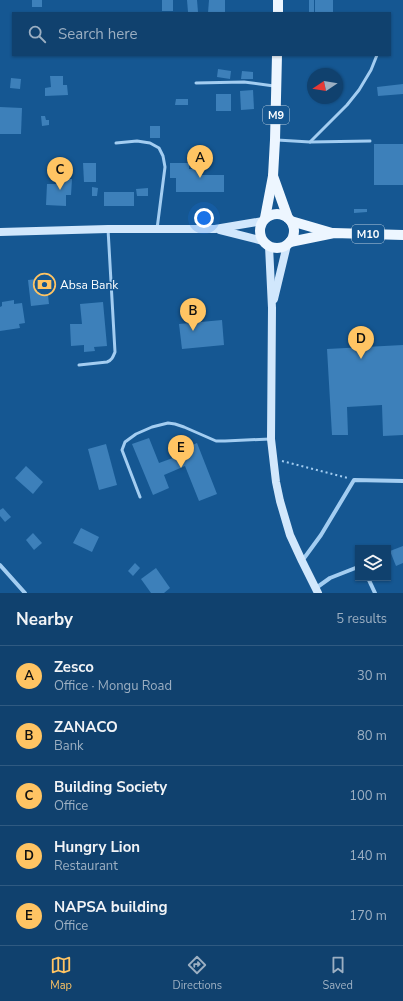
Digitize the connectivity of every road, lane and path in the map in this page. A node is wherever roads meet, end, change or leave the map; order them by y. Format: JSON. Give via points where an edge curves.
{"nodes":[{"id":1,"x":278,"y":0,"type":"edge"},
{"id":2,"x":278,"y":12,"type":"edge"},
{"id":3,"x":277,"y":56,"type":"edge"},
{"id":4,"x":377,"y":56,"type":"edge"},
{"id":5,"x":196,"y":83,"type":"dead end"},
{"id":6,"x":276,"y":86,"type":"junction"},
{"id":7,"x":276,"y":140,"type":"junction"},
{"id":8,"x":370,"y":141,"type":"dead end"},
{"id":9,"x":310,"y":142,"type":"junction"},
{"id":10,"x":116,"y":143,"type":"dead end"},
{"id":11,"x":273,"y":176,"type":"junction"},
{"id":12,"x":264,"y":219,"type":"junction"},
{"id":13,"x":290,"y":219,"type":"junction"},
{"id":14,"x":108,"y":229,"type":"junction"},
{"id":15,"x":157,"y":229,"type":"junction"},
{"id":16,"x":215,"y":229,"type":"junction"},
{"id":17,"x":0,"y":232,"type":"edge"},
{"id":18,"x":334,"y":233,"type":"junction"},
{"id":19,"x":403,"y":235,"type":"edge"},
{"id":20,"x":266,"y":243,"type":"junction"},
{"id":21,"x":288,"y":243,"type":"junction"},
{"id":22,"x":272,"y":308,"type":"junction"},
{"id":23,"x":79,"y":365,"type":"dead end"},
{"id":24,"x":271,"y":439,"type":"junction"},
{"id":25,"x":273,"y":459,"type":"junction"},
{"id":26,"x":354,"y":480,"type":"junction"},
{"id":27,"x":403,"y":481,"type":"edge"},
{"id":28,"x":140,"y":497,"type":"dead end"},
{"id":29,"x":302,"y":561,"type":"junction"},
{"id":30,"x":0,"y":565,"type":"edge"},
{"id":31,"x":355,"y":568,"type":"edge"},
{"id":32,"x":369,"y":581,"type":"edge"},
{"id":33,"x":317,"y":590,"type":"edge"},
{"id":34,"x":25,"y":593,"type":"edge"},
{"id":35,"x":375,"y":593,"type":"edge"}],
"edges":[{"from":1,"to":2,"type":"main road"},
{"from":3,"to":6,"type":"main road","number":"M9"},
{"from":4,"to":9,"type":"lane","via":[[359,90]]},
{"from":5,"to":6,"type":"lane","via":[[244,82]]},
{"from":6,"to":7,"type":"main road","number":"M9"},
{"from":7,"to":9,"type":"lane"},
{"from":7,"to":11,"type":"main road","number":"M9"},
{"from":8,"to":9,"type":"lane"},
{"from":10,"to":15,"type":"lane","via":[[137,141],[150,144],[159,148],[163,156],[165,167]]},
{"from":11,"to":12,"type":"main road","number":"M9"},
{"from":11,"to":13,"type":"main road","number":"M9"},
{"from":12,"to":13,"type":"main road","via":[[277,213]]},
{"from":12,"to":16,"type":"main road"},
{"from":12,"to":20,"type":"main road","via":[[260,229],[261,237]]},
{"from":13,"to":18,"type":"main road","number":"M10"},
{"from":13,"to":21,"type":"main road","via":[[294,231]]},
{"from":14,"to":15,"type":"main road"},
{"from":14,"to":17,"type":"main road"},
{"from":14,"to":23,"type":"lane","via":[[115,352],[110,361]]},
{"from":15,"to":16,"type":"main road"},
{"from":16,"to":20,"type":"main road"},
{"from":18,"to":19,"type":"main road","number":"M10"},
{"from":18,"to":21,"type":"main road","number":"M10"},
{"from":20,"to":21,"type":"main road","via":[[280,248]]},
{"from":20,"to":22,"type":"main road"},
{"from":21,"to":22,"type":"main road"},
{"from":22,"to":24,"type":"main road"},
{"from":24,"to":25,"type":"main road"},
{"from":24,"to":28,"type":"lane","via":[[216,441],[168,423],[136,434],[125,442],[122,450]]},
{"from":25,"to":26,"type":"path"},
{"from":25,"to":29,"type":"main road","via":[[280,501],[290,535]]},
{"from":26,"to":27,"type":"street"},
{"from":26,"to":29,"type":"street","via":[[321,536]]},
{"from":29,"to":33,"type":"main road"},
{"from":30,"to":34,"type":"street"},
{"from":31,"to":33,"type":"street","via":[[330,578]]},
{"from":32,"to":35,"type":"street"}]}
